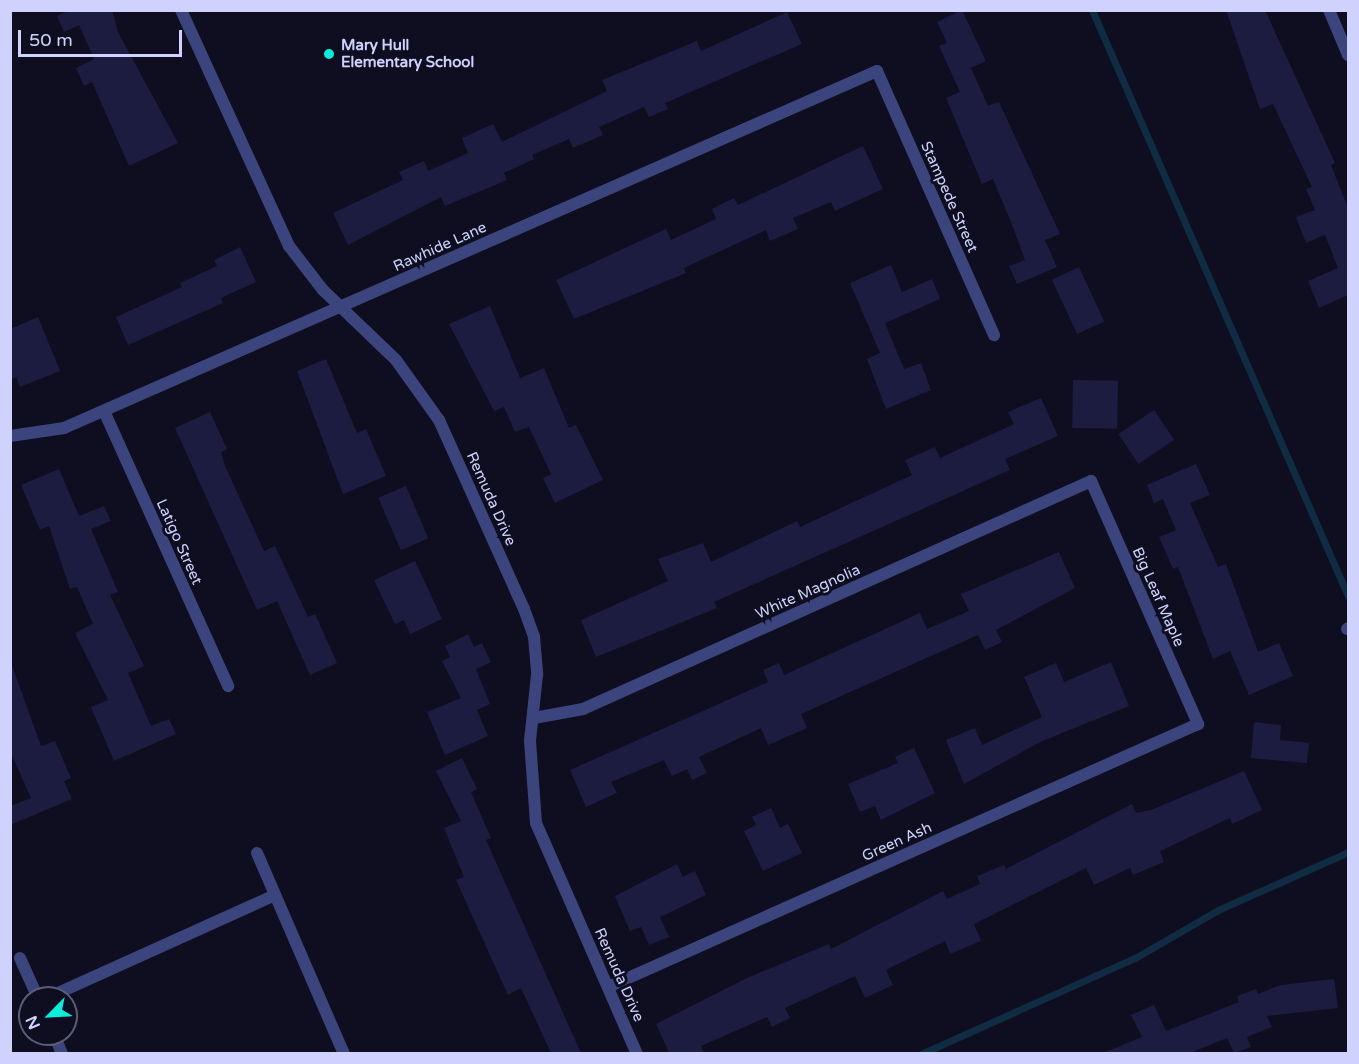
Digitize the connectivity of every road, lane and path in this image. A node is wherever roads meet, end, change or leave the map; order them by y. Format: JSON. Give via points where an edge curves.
{"nodes":[{"id":1,"x":181,"y":10,"type":"edge"},
{"id":2,"x":1329,"y":10,"type":"edge"},
{"id":3,"x":1348,"y":55,"type":"edge"},
{"id":4,"x":878,"y":71,"type":"joint"},
{"id":5,"x":343,"y":307,"type":"junction"},
{"id":6,"x":994,"y":335,"type":"dead end"},
{"id":7,"x":104,"y":411,"type":"junction"},
{"id":8,"x":10,"y":436,"type":"edge"},
{"id":9,"x":1091,"y":481,"type":"joint"},
{"id":10,"x":228,"y":686,"type":"dead end"},
{"id":11,"x":534,"y":718,"type":"junction"},
{"id":12,"x":1198,"y":724,"type":"joint"},
{"id":13,"x":257,"y":854,"type":"dead end"},
{"id":14,"x":275,"y":895,"type":"junction"},
{"id":15,"x":20,"y":958,"type":"dead end"},
{"id":16,"x":33,"y":986,"type":"edge"},
{"id":17,"x":74,"y":986,"type":"edge"},
{"id":18,"x":608,"y":987,"type":"junction"},
{"id":19,"x":344,"y":1053,"type":"edge"},
{"id":20,"x":637,"y":1053,"type":"edge"}],
"edges":[{"from":1,"to":5,"type":"street","name":"Remuda Drive","via":[[289,246]]},
{"from":2,"to":3,"type":"street"},
{"from":4,"to":5,"type":"street","name":"Rawhide Lane"},
{"from":4,"to":6,"type":"street","name":"Stampede Street"},
{"from":5,"to":7,"type":"street","name":"Rawhide Lane"},
{"from":5,"to":11,"type":"street","name":"Remuda Drive","via":[[396,360],[439,420],[534,637]]},
{"from":7,"to":8,"type":"street","name":"Rawhide Lane","via":[[43,434]]},
{"from":7,"to":10,"type":"street","name":"Latigo Street"},
{"from":9,"to":11,"type":"street","name":"White Magnolia","via":[[583,710]]},
{"from":9,"to":12,"type":"street","name":"Big Leaf Maple"},
{"from":11,"to":18,"type":"street","name":"Remuda Drive","via":[[530,789],[536,823]]},
{"from":12,"to":18,"type":"street","name":"Green Ash"},
{"from":13,"to":14,"type":"street"},
{"from":14,"to":17,"type":"street"},
{"from":14,"to":19,"type":"street"},
{"from":15,"to":16,"type":"street"},
{"from":18,"to":20,"type":"street","name":"Remuda Drive"}]}
